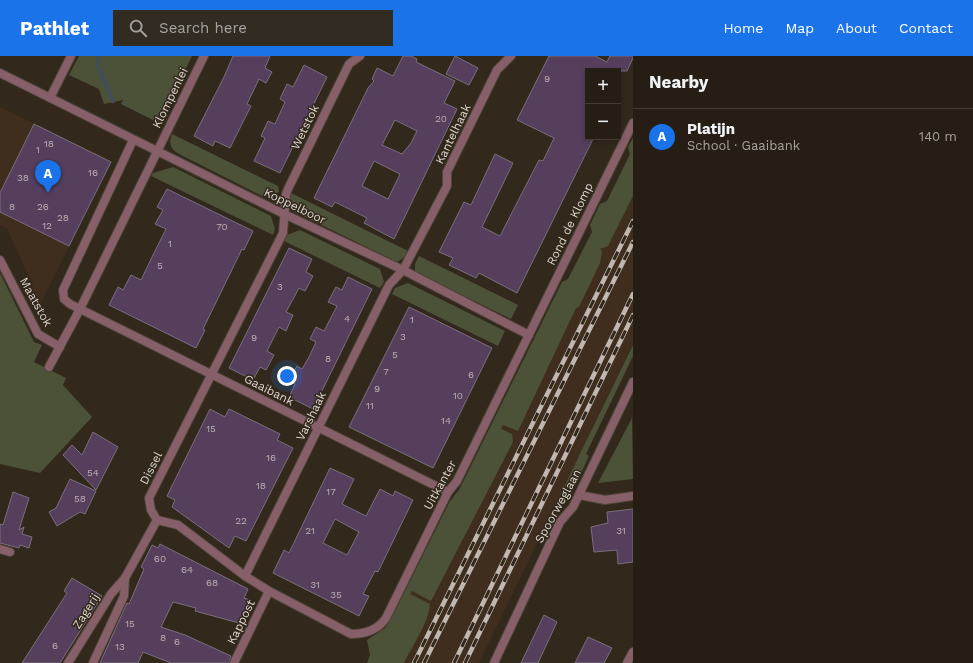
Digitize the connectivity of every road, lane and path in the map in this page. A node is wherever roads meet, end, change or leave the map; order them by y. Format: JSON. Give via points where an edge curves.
{"nodes":[{"id":1,"x":71,"y":56,"type":"edge"},
{"id":2,"x":204,"y":56,"type":"edge"},
{"id":3,"x":360,"y":56,"type":"edge"},
{"id":4,"x":511,"y":56,"type":"edge"},
{"id":5,"x":0,"y":73,"type":"edge"},
{"id":6,"x":50,"y":98,"type":"junction"},
{"id":7,"x":633,"y":123,"type":"edge"},
{"id":8,"x":133,"y":140,"type":"junction"},
{"id":9,"x":157,"y":151,"type":"junction"},
{"id":10,"x":284,"y":214,"type":"junction"},
{"id":11,"x":0,"y":260,"type":"edge"},
{"id":12,"x":403,"y":270,"type":"junction"},
{"id":13,"x":80,"y":309,"type":"junction"},
{"id":14,"x":529,"y":335,"type":"junction"},
{"id":15,"x":60,"y":347,"type":"junction"},
{"id":16,"x":49,"y":368,"type":"dead end"},
{"id":17,"x":211,"y":374,"type":"junction"},
{"id":18,"x":633,"y":382,"type":"edge"},
{"id":19,"x":319,"y":429,"type":"junction"},
{"id":20,"x":448,"y":492,"type":"junction"},
{"id":21,"x":579,"y":495,"type":"junction"},
{"id":22,"x":633,"y":496,"type":"edge"},
{"id":23,"x":157,"y":520,"type":"junction"},
{"id":24,"x":0,"y":549,"type":"edge"},
{"id":25,"x":10,"y":552,"type":"dead end"},
{"id":26,"x":245,"y":576,"type":"junction"},
{"id":27,"x":125,"y":578,"type":"junction"},
{"id":28,"x":269,"y":591,"type":"junction"},
{"id":29,"x":633,"y":652,"type":"edge"},
{"id":30,"x":71,"y":662,"type":"edge"},
{"id":31,"x":94,"y":663,"type":"edge"},
{"id":32,"x":234,"y":663,"type":"edge"},
{"id":33,"x":494,"y":663,"type":"edge"},
{"id":34,"x":627,"y":663,"type":"edge"}],
"edges":[{"from":1,"to":6,"type":"street"},
{"from":2,"to":9,"type":"street","name":"Klompenlei"},
{"from":3,"to":10,"type":"street","name":"Wetstok","via":[[349,64],[288,189]]},
{"from":4,"to":12,"type":"street","name":"Kantelhaak","via":[[497,70],[447,172],[447,186]]},
{"from":5,"to":6,"type":"street","name":"Koppelboor"},
{"from":6,"to":8,"type":"street","name":"Koppelboor"},
{"from":7,"to":14,"type":"street","name":"Rond de Klomp"},
{"from":8,"to":9,"type":"street","name":"Koppelboor"},
{"from":8,"to":13,"type":"street","name":"Gaaibank","via":[[63,290],[64,300]]},
{"from":9,"to":10,"type":"street","name":"Koppelboor"},
{"from":9,"to":13,"type":"street"},
{"from":10,"to":12,"type":"street","name":"Koppelboor"},
{"from":10,"to":17,"type":"street","name":"Dissel","via":[[283,233]]},
{"from":11,"to":15,"type":"street","name":"Maatstok","via":[[38,334]]},
{"from":12,"to":14,"type":"street","name":"Koppelboor"},
{"from":12,"to":19,"type":"street","name":"Varshaak","via":[[389,285]]},
{"from":13,"to":15,"type":"street"},
{"from":13,"to":17,"type":"street","name":"Gaaibank"},
{"from":14,"to":20,"type":"street","name":"Uitkanter","via":[[457,481]]},
{"from":15,"to":16,"type":"street"},
{"from":17,"to":19,"type":"street","name":"Gaaibank"},
{"from":17,"to":23,"type":"street","name":"Dissel","via":[[149,498],[151,510]]},
{"from":18,"to":21,"type":"street","name":"Spoorweglaan"},
{"from":19,"to":20,"type":"street","name":"Gaaibank"},
{"from":19,"to":26,"type":"street","name":"Varshaak"},
{"from":20,"to":28,"type":"street","name":"Uitkanter","via":[[386,618],[376,628],[361,634],[351,634]]},
{"from":21,"to":22,"type":"street","via":[[605,500]]},
{"from":21,"to":33,"type":"street","name":"Spoorweglaan","via":[[560,522]]},
{"from":23,"to":26,"type":"street","via":[[178,525]]},
{"from":23,"to":27,"type":"street","name":"Zagerij"},
{"from":24,"to":25,"type":"street"},
{"from":26,"to":28,"type":"street"},
{"from":27,"to":30,"type":"street","name":"Zagerij","via":[[111,594]]},
{"from":27,"to":31,"type":"street","name":"Zagerij","via":[[124,596]]},
{"from":28,"to":32,"type":"street","name":"Kappost"},
{"from":29,"to":34,"type":"street"}]}
